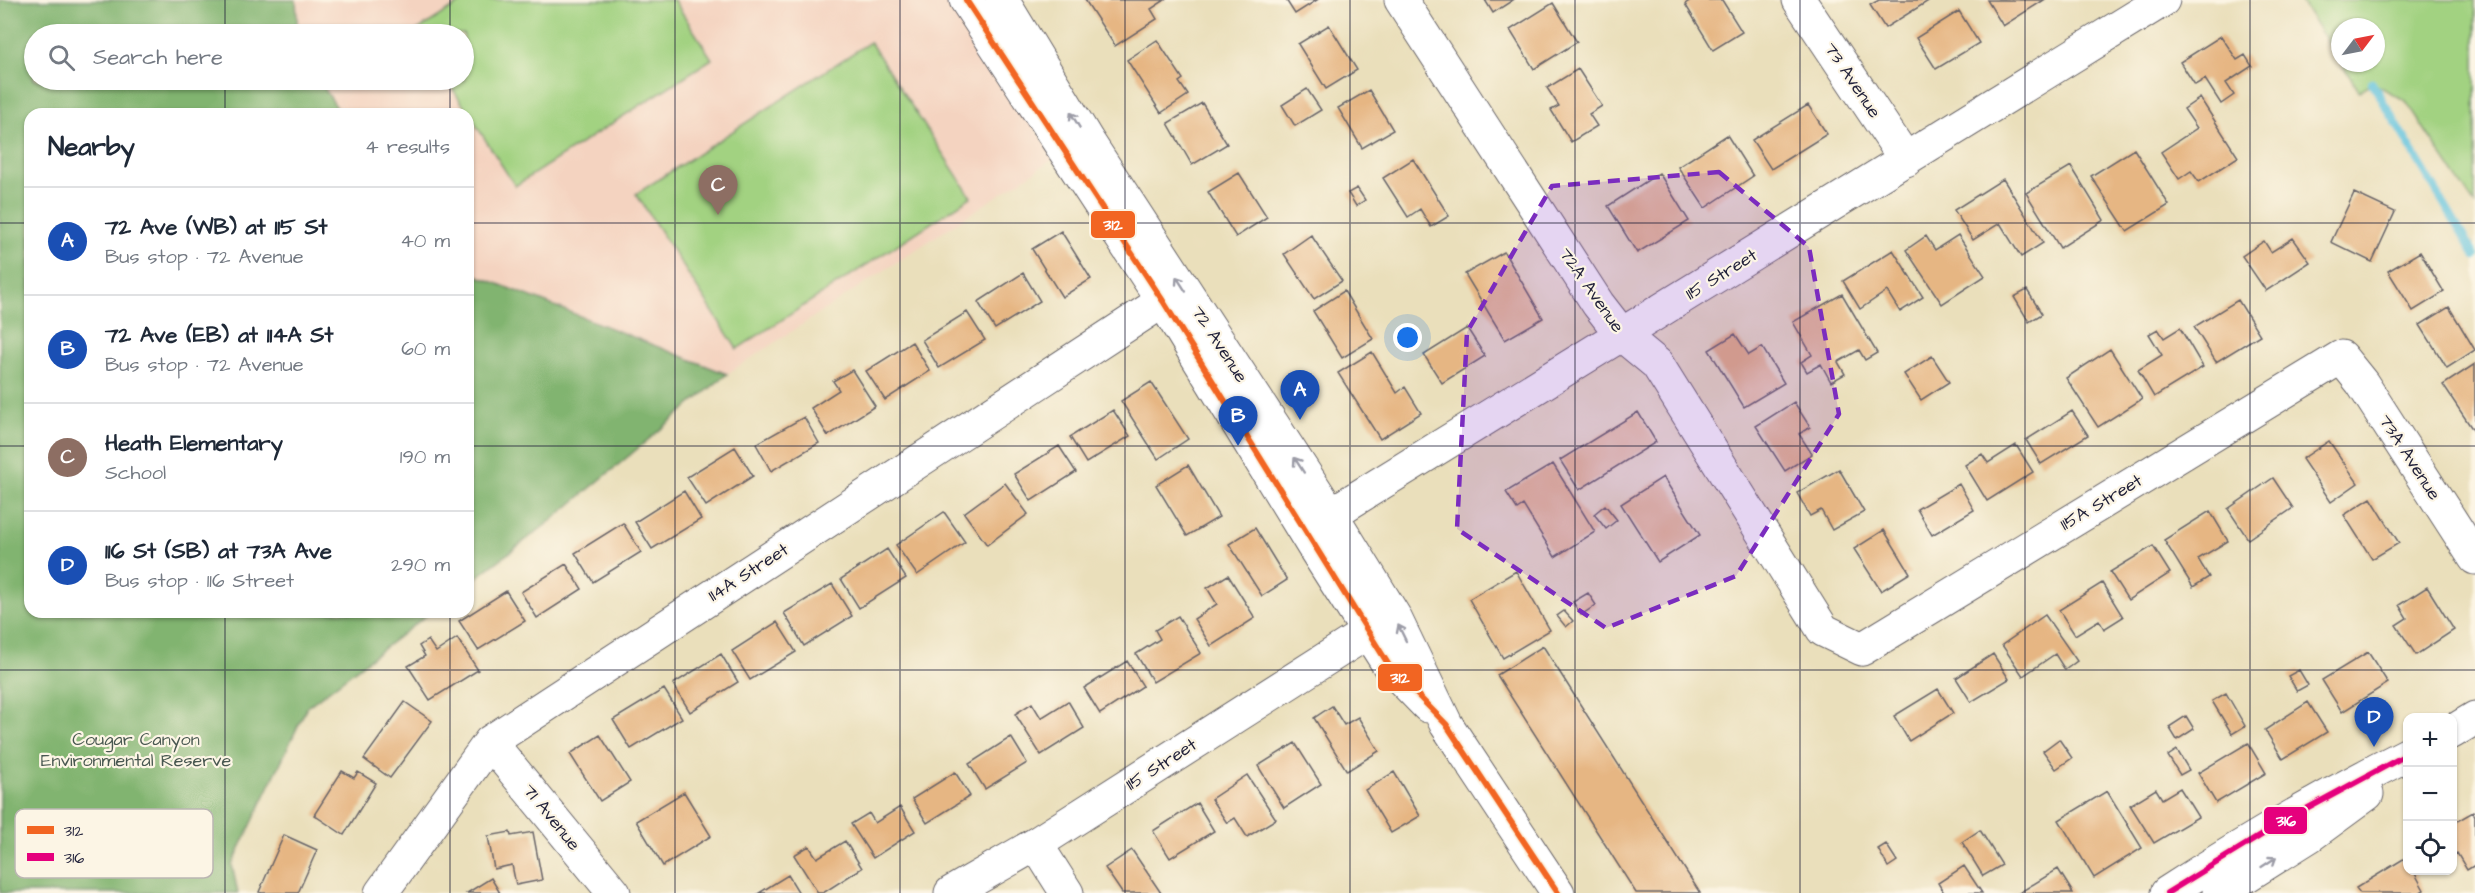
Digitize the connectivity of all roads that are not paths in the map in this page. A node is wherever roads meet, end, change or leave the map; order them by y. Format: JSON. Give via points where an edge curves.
{"nodes":[{"id":1,"x":966,"y":0,"type":"edge"},
{"id":2,"x":1002,"y":0,"type":"edge"},
{"id":3,"x":1401,"y":0,"type":"edge"},
{"id":4,"x":1799,"y":0,"type":"edge"},
{"id":5,"x":2163,"y":0,"type":"edge"},
{"id":6,"x":1906,"y":160,"type":"junction"},
{"id":7,"x":1163,"y":301,"type":"junction"},
{"id":8,"x":1622,"y":335,"type":"junction"},
{"id":9,"x":2341,"y":357,"type":"joint"},
{"id":10,"x":1275,"y":485,"type":"junction"},
{"id":11,"x":1331,"y":514,"type":"junction"},
{"id":12,"x":2475,"y":558,"type":"edge"},
{"id":13,"x":1368,"y":632,"type":"junction"},
{"id":14,"x":1862,"y":649,"type":"joint"},
{"id":15,"x":1446,"y":724,"type":"junction"},
{"id":16,"x":490,"y":742,"type":"junction"},
{"id":17,"x":2403,"y":756,"type":"edge"},
{"id":18,"x":2405,"y":767,"type":"edge"},
{"id":19,"x":1036,"y":844,"type":"junction"},
{"id":20,"x":381,"y":893,"type":"edge"},
{"id":21,"x":615,"y":893,"type":"edge"},
{"id":22,"x":951,"y":893,"type":"edge"},
{"id":23,"x":1067,"y":893,"type":"edge"},
{"id":24,"x":1558,"y":893,"type":"edge"},
{"id":25,"x":2167,"y":893,"type":"edge"},
{"id":26,"x":2219,"y":893,"type":"edge"}],
"edges":[{"from":1,"to":7,"type":"street","name":"72 Avenue"},
{"from":11,"to":2,"type":"street","name":"72 Avenue","one_way":true,"via":[[1087,140]]},
{"from":3,"to":8,"type":"street","name":"72A Avenue"},
{"from":4,"to":6,"type":"street","name":"73 Avenue"},
{"from":5,"to":6,"type":"street","name":"115 Street"},
{"from":6,"to":8,"type":"street","name":"115 Street"},
{"from":7,"to":10,"type":"street","name":"72 Avenue"},
{"from":7,"to":16,"type":"street","name":"114A Street"},
{"from":8,"to":11,"type":"street","name":"115 Street"},
{"from":8,"to":14,"type":"street","name":"72A Avenue","via":[[1657,364],[1823,630]]},
{"from":9,"to":12,"type":"street","name":"73A Avenue","via":[[2362,383]]},
{"from":9,"to":14,"type":"street","name":"115A Street"},
{"from":10,"to":11,"type":"street"},
{"from":10,"to":13,"type":"street","name":"72 Avenue"},
{"from":15,"to":11,"type":"street","name":"72 Avenue","one_way":true,"via":[[1394,616]]},
{"from":13,"to":15,"type":"street","name":"72 Avenue","via":[[1390,667]]},
{"from":13,"to":19,"type":"street","name":"115 Street"},
{"from":15,"to":24,"type":"street","name":"72 Avenue"},
{"from":16,"to":20,"type":"street","name":"114A Street"},
{"from":16,"to":21,"type":"street","name":"71 Avenue"},
{"from":17,"to":25,"type":"street","via":[[2348,784]]},
{"from":26,"to":18,"type":"street","one_way":true,"via":[[2311,835]]},
{"from":19,"to":22,"type":"street","name":"115 Street"},
{"from":19,"to":23,"type":"street"}]}
